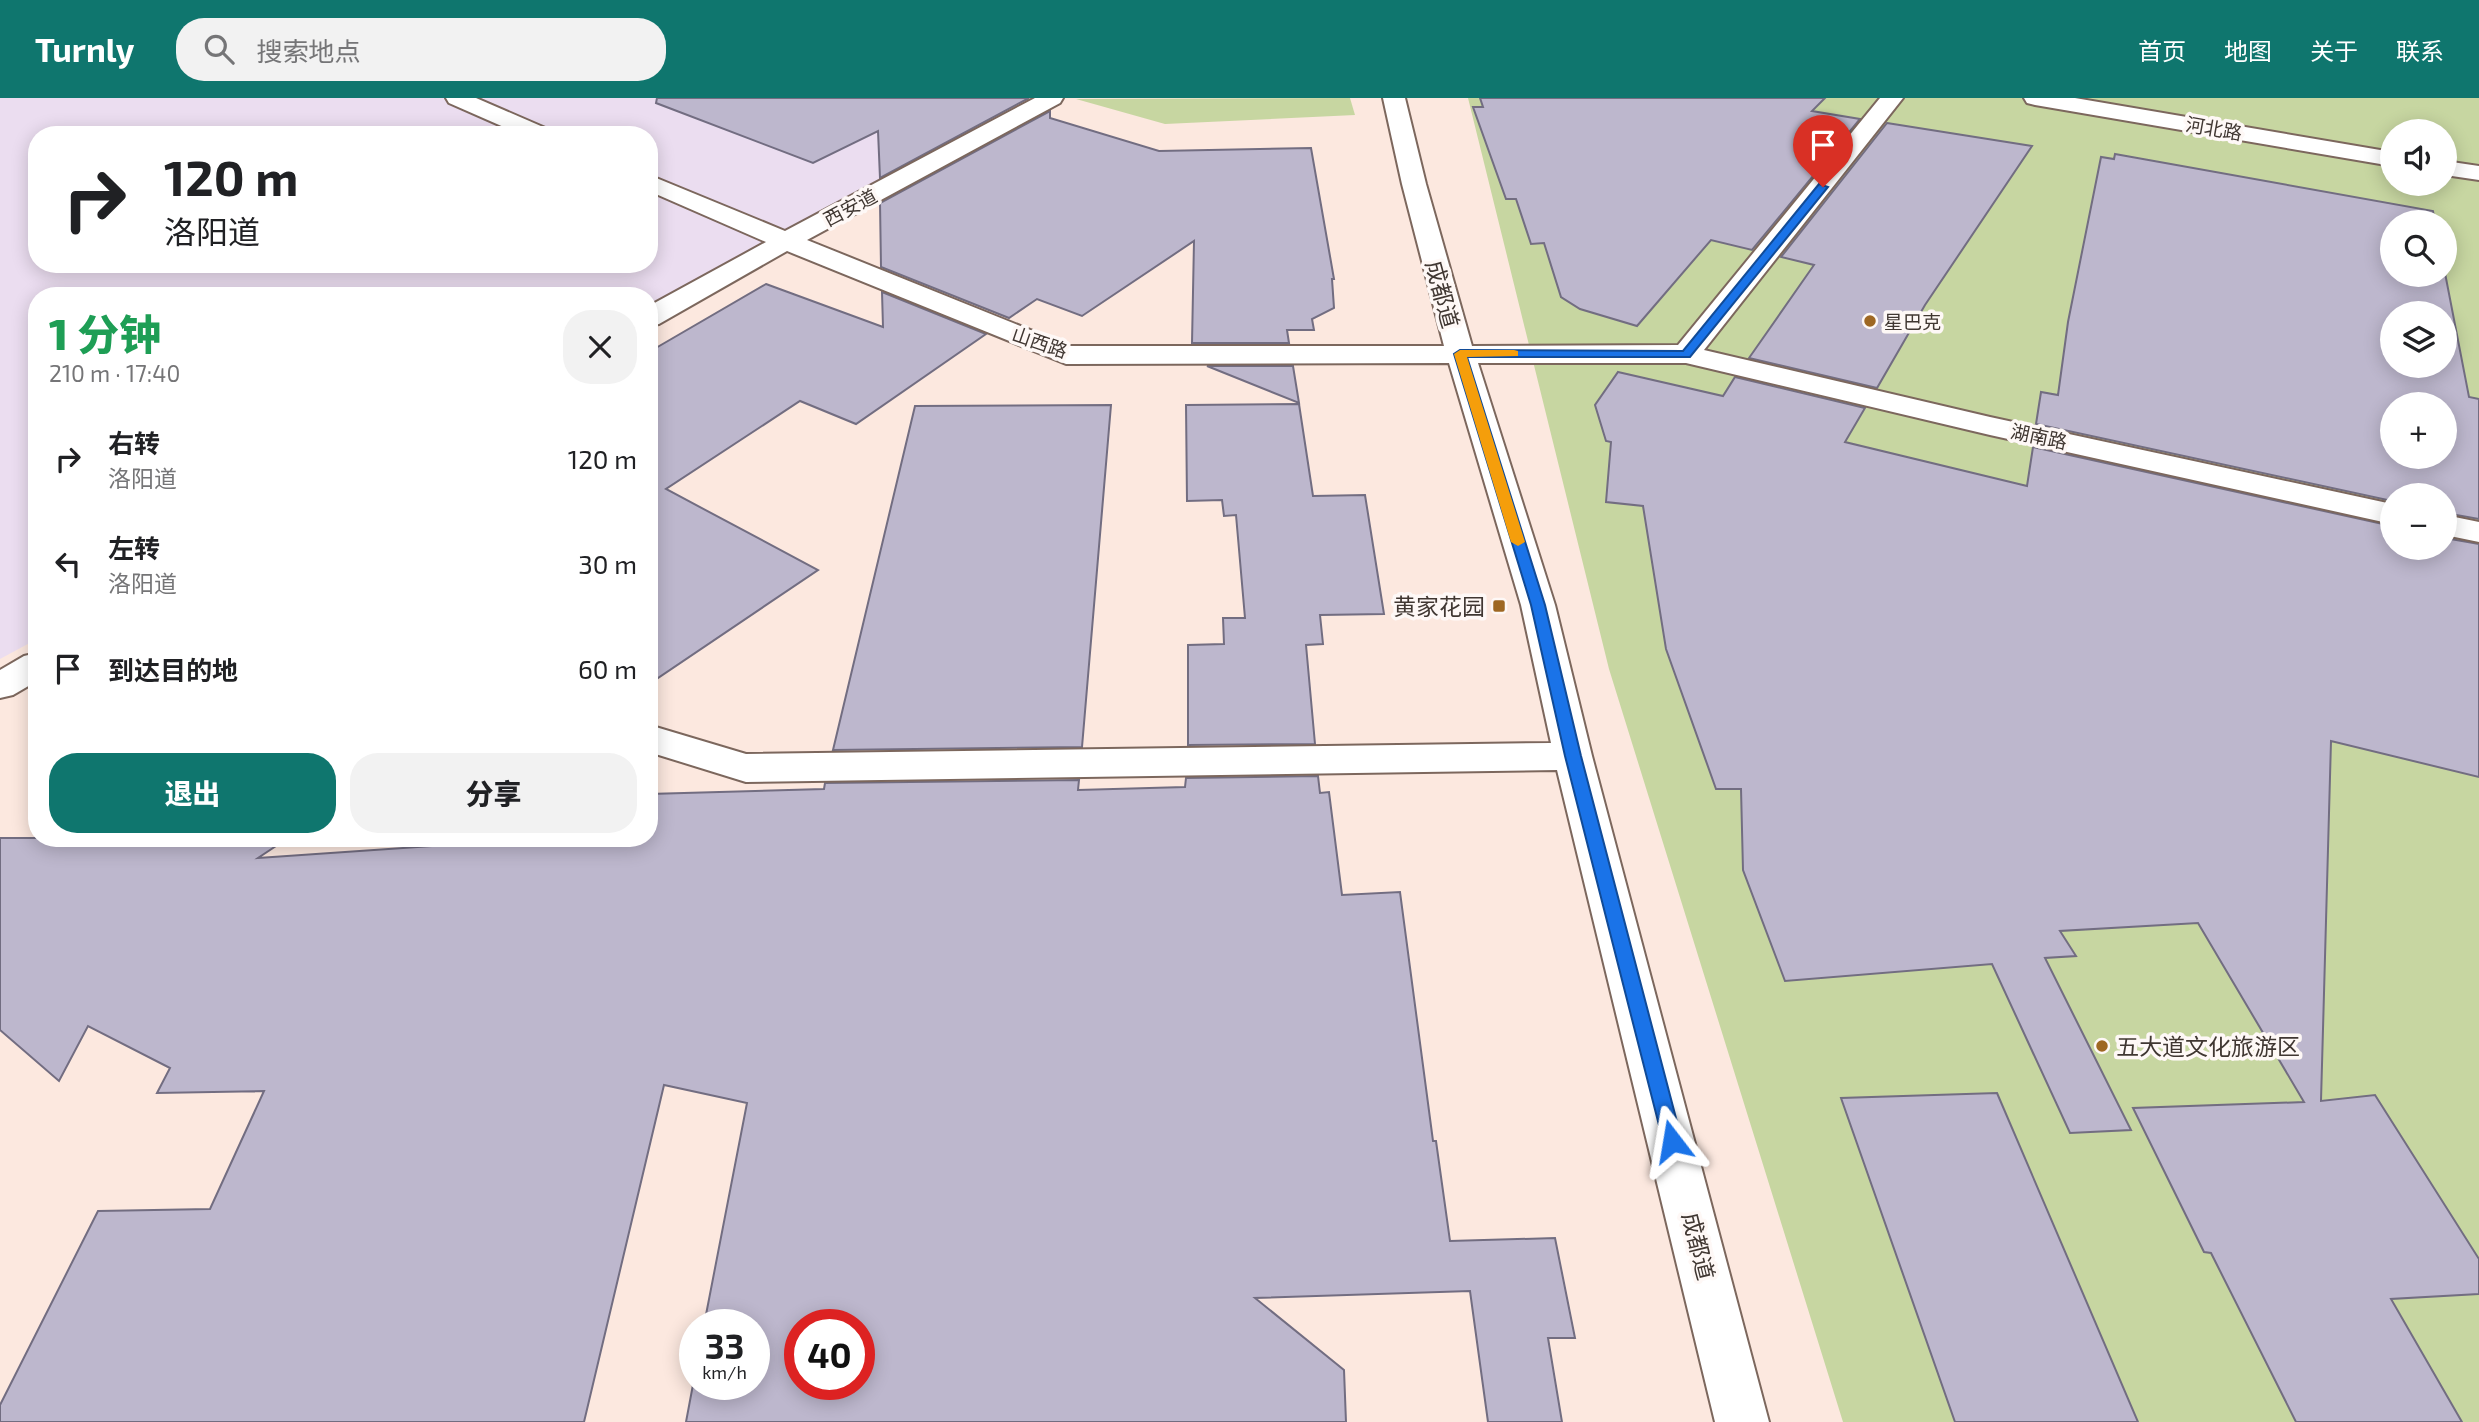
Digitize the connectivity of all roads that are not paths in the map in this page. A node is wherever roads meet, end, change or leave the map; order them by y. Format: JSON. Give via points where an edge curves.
{"nodes":[{"id":1,"x":457,"y":98,"type":"edge"},
{"id":2,"x":1052,"y":98,"type":"edge"},
{"id":3,"x":1394,"y":98,"type":"edge"},
{"id":4,"x":1892,"y":98,"type":"edge"},
{"id":5,"x":2035,"y":98,"type":"edge"},
{"id":6,"x":521,"y":126,"type":"edge"},
{"id":7,"x":2380,"y":157,"type":"edge"},
{"id":8,"x":2457,"y":170,"type":"edge"},
{"id":9,"x":2479,"y":173,"type":"edge"},
{"id":10,"x":658,"y":186,"type":"edge"},
{"id":11,"x":786,"y":241,"type":"junction"},
{"id":12,"x":658,"y":313,"type":"edge"},
{"id":13,"x":1460,"y":354,"type":"junction"},
{"id":14,"x":1686,"y":355,"type":"junction"},
{"id":15,"x":2380,"y":511,"type":"edge"},
{"id":16,"x":2457,"y":528,"type":"edge"},
{"id":17,"x":2479,"y":533,"type":"edge"},
{"id":18,"x":28,"y":670,"type":"edge"},
{"id":19,"x":0,"y":686,"type":"edge"},
{"id":20,"x":658,"y":741,"type":"edge"},
{"id":21,"x":1573,"y":756,"type":"junction"},
{"id":22,"x":1742,"y":1422,"type":"edge"}],
"edges":[{"from":1,"to":6,"type":"street"},
{"from":2,"to":11,"type":"street","name":"西安道"},
{"from":3,"to":13,"type":"street","name":"成都道"},
{"from":4,"to":14,"type":"street"},
{"from":5,"to":7,"type":"street","name":"河北路"},
{"from":8,"to":9,"type":"street"},
{"from":10,"to":11,"type":"street","name":"山西路"},
{"from":11,"to":12,"type":"street","name":"西安道"},
{"from":11,"to":13,"type":"street","name":"山西路","via":[[1066,355]]},
{"from":13,"to":14,"type":"street","name":"山西路"},
{"from":13,"to":21,"type":"street","name":"成都道","via":[[1538,605]]},
{"from":14,"to":15,"type":"street","name":"湖南路"},
{"from":16,"to":17,"type":"street"},
{"from":18,"to":19,"type":"street"},
{"from":20,"to":21,"type":"street","via":[[746,768]]},
{"from":21,"to":22,"type":"street","name":"成都道"}]}
